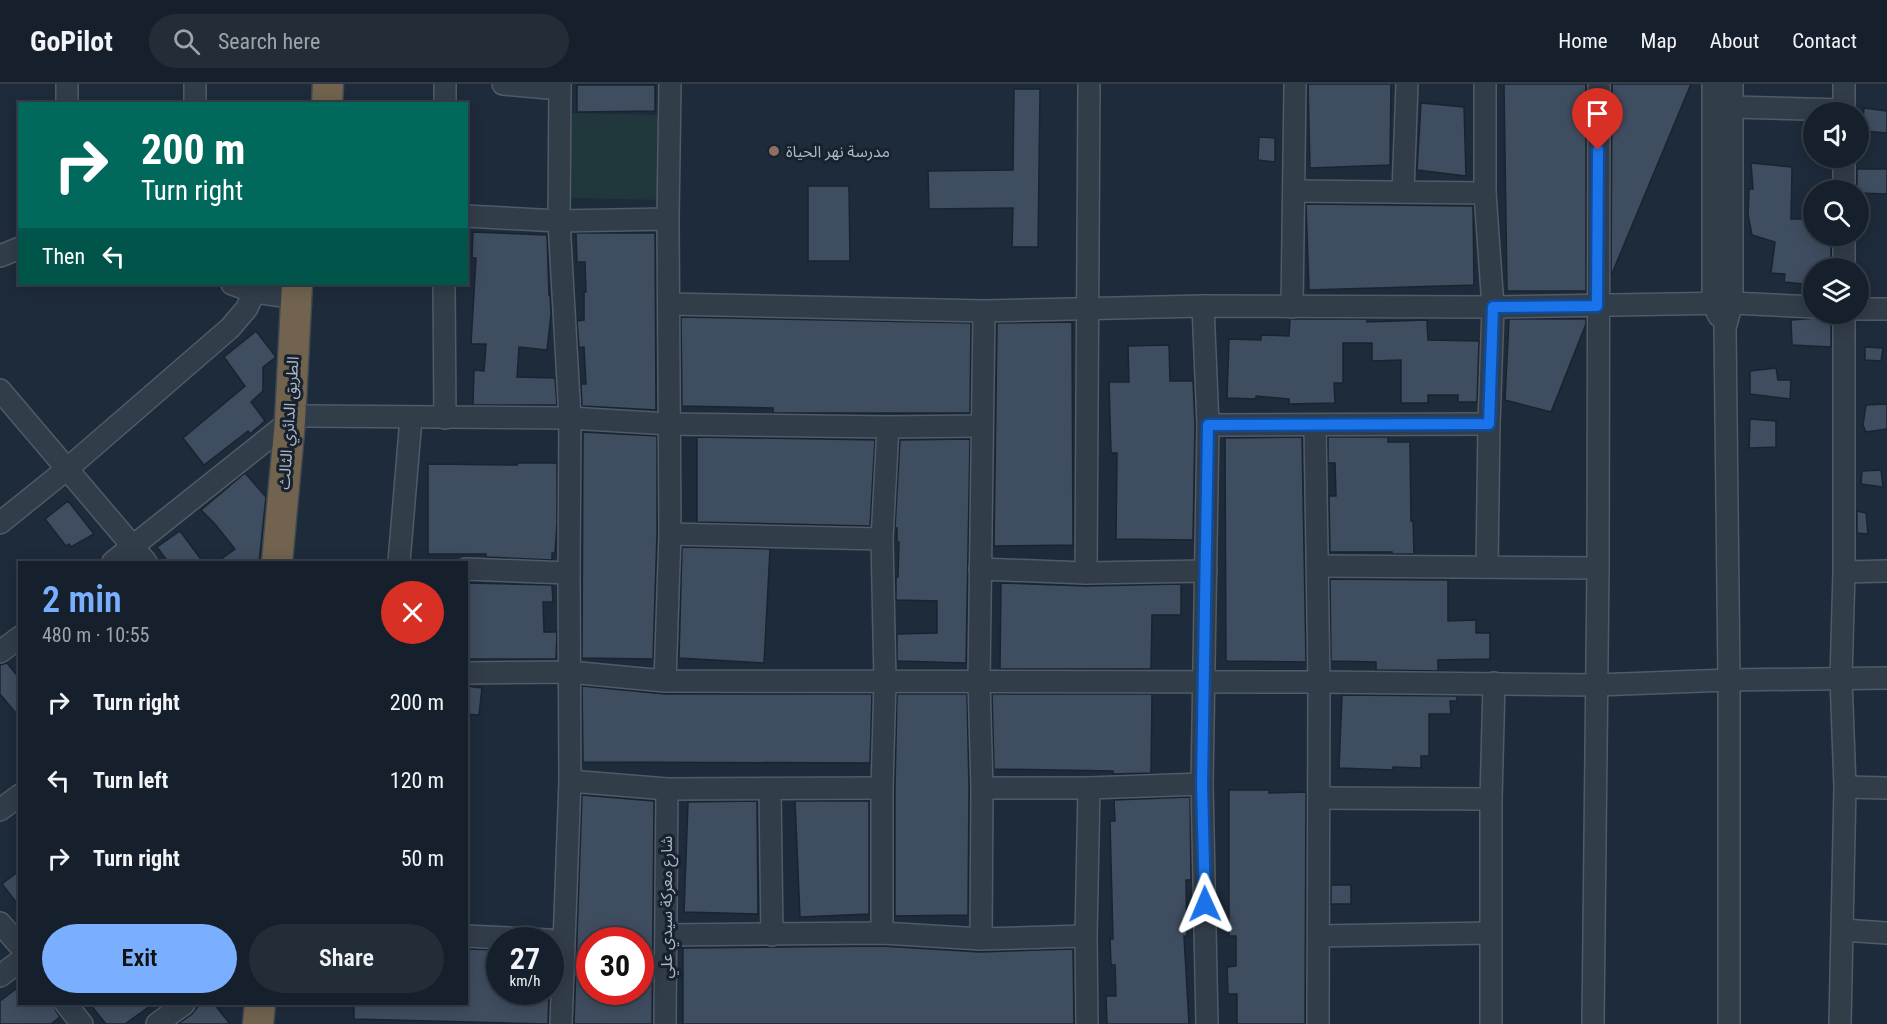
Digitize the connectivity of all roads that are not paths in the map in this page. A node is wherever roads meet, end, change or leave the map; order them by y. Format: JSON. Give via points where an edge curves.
{"nodes":[{"id":1,"x":67,"y":84,"type":"edge"},
{"id":2,"x":195,"y":84,"type":"edge"},
{"id":3,"x":308,"y":84,"type":"edge"},
{"id":4,"x":328,"y":84,"type":"edge"},
{"id":5,"x":445,"y":84,"type":"edge"},
{"id":6,"x":503,"y":84,"type":"edge"},
{"id":7,"x":670,"y":84,"type":"edge"},
{"id":8,"x":1089,"y":84,"type":"edge"},
{"id":9,"x":1295,"y":84,"type":"edge"},
{"id":10,"x":1407,"y":84,"type":"edge"},
{"id":11,"x":1485,"y":84,"type":"edge"},
{"id":12,"x":1599,"y":84,"type":"edge"},
{"id":13,"x":1713,"y":84,"type":"edge"},
{"id":14,"x":1732,"y":84,"type":"edge"},
{"id":15,"x":1844,"y":84,"type":"edge"},
{"id":16,"x":560,"y":86,"type":"edge"},
{"id":17,"x":67,"y":102,"type":"edge"},
{"id":18,"x":195,"y":102,"type":"edge"},
{"id":19,"x":307,"y":102,"type":"edge"},
{"id":20,"x":327,"y":102,"type":"edge"},
{"id":21,"x":445,"y":102,"type":"edge"},
{"id":22,"x":1844,"y":102,"type":"edge"},
{"id":23,"x":1732,"y":107,"type":"junction"},
{"id":24,"x":1803,"y":110,"type":"edge"},
{"id":25,"x":1294,"y":191,"type":"junction"},
{"id":26,"x":1403,"y":192,"type":"junction"},
{"id":27,"x":1485,"y":192,"type":"junction"},
{"id":28,"x":468,"y":216,"type":"edge"},
{"id":29,"x":668,"y":219,"type":"junction"},
{"id":30,"x":559,"y":221,"type":"junction"},
{"id":31,"x":18,"y":249,"type":"edge"},
{"id":32,"x":0,"y":256,"type":"edge"},
{"id":33,"x":235,"y":285,"type":"edge"},
{"id":34,"x":444,"y":285,"type":"edge"},
{"id":35,"x":303,"y":288,"type":"edge"},
{"id":36,"x":254,"y":292,"type":"junction"},
{"id":37,"x":669,"y":304,"type":"junction"},
{"id":38,"x":1723,"y":304,"type":"junction"},
{"id":39,"x":1203,"y":306,"type":"junction"},
{"id":40,"x":1597,"y":306,"type":"junction"},
{"id":41,"x":1292,"y":307,"type":"junction"},
{"id":42,"x":1493,"y":307,"type":"junction"},
{"id":43,"x":1803,"y":308,"type":"edge"},
{"id":44,"x":1087,"y":309,"type":"junction"},
{"id":45,"x":1869,"y":309,"type":"edge"},
{"id":46,"x":1887,"y":309,"type":"edge"},
{"id":47,"x":984,"y":311,"type":"junction"},
{"id":48,"x":1844,"y":324,"type":"edge"},
{"id":49,"x":2,"y":397,"type":"edge"},
{"id":50,"x":411,"y":418,"type":"junction"},
{"id":51,"x":445,"y":418,"type":"junction"},
{"id":52,"x":570,"y":418,"type":"junction"},
{"id":53,"x":298,"y":419,"type":"junction"},
{"id":54,"x":669,"y":424,"type":"junction"},
{"id":55,"x":1489,"y":424,"type":"junction"},
{"id":56,"x":1208,"y":425,"type":"junction"},
{"id":57,"x":1315,"y":425,"type":"junction"},
{"id":58,"x":981,"y":426,"type":"junction"},
{"id":59,"x":888,"y":427,"type":"junction"},
{"id":60,"x":67,"y":469,"type":"junction"},
{"id":61,"x":0,"y":523,"type":"edge"},
{"id":62,"x":670,"y":534,"type":"junction"},
{"id":63,"x":882,"y":539,"type":"junction"},
{"id":64,"x":139,"y":555,"type":"edge"},
{"id":65,"x":117,"y":561,"type":"edge"},
{"id":66,"x":277,"y":561,"type":"edge"},
{"id":67,"x":295,"y":561,"type":"edge"},
{"id":68,"x":399,"y":561,"type":"edge"},
{"id":69,"x":1318,"y":566,"type":"junction"},
{"id":70,"x":1487,"y":567,"type":"junction"},
{"id":71,"x":1598,"y":568,"type":"junction"},
{"id":72,"x":468,"y":569,"type":"edge"},
{"id":73,"x":980,"y":569,"type":"junction"},
{"id":74,"x":1206,"y":571,"type":"junction"},
{"id":75,"x":1887,"y":571,"type":"edge"},
{"id":76,"x":1844,"y":572,"type":"junction"},
{"id":77,"x":568,"y":573,"type":"junction"},
{"id":78,"x":1086,"y":573,"type":"junction"},
{"id":79,"x":18,"y":638,"type":"edge"},
{"id":80,"x":0,"y":652,"type":"edge"},
{"id":81,"x":569,"y":672,"type":"junction"},
{"id":82,"x":468,"y":673,"type":"edge"},
{"id":83,"x":1841,"y":678,"type":"junction"},
{"id":84,"x":1887,"y":678,"type":"edge"},
{"id":85,"x":979,"y":680,"type":"junction"},
{"id":86,"x":1729,"y":680,"type":"junction"},
{"id":87,"x":665,"y":681,"type":"junction"},
{"id":88,"x":885,"y":681,"type":"junction"},
{"id":89,"x":1205,"y":682,"type":"junction"},
{"id":90,"x":1319,"y":682,"type":"junction"},
{"id":91,"x":1494,"y":683,"type":"junction"},
{"id":92,"x":1596,"y":685,"type":"junction"},
{"id":93,"x":570,"y":781,"type":"junction"},
{"id":94,"x":1202,"y":784,"type":"junction"},
{"id":95,"x":1845,"y":787,"type":"junction"},
{"id":96,"x":882,"y":788,"type":"junction"},
{"id":97,"x":982,"y":788,"type":"junction"},
{"id":98,"x":1089,"y":788,"type":"junction"},
{"id":99,"x":1887,"y":788,"type":"edge"},
{"id":100,"x":667,"y":789,"type":"junction"},
{"id":101,"x":770,"y":789,"type":"junction"},
{"id":102,"x":18,"y":796,"type":"edge"},
{"id":103,"x":1319,"y":798,"type":"junction"},
{"id":104,"x":1491,"y":799,"type":"junction"},
{"id":105,"x":0,"y":810,"type":"edge"},
{"id":106,"x":0,"y":922,"type":"edge"},
{"id":107,"x":556,"y":927,"type":"edge"},
{"id":108,"x":1843,"y":930,"type":"junction"},
{"id":109,"x":882,"y":933,"type":"junction"},
{"id":110,"x":1490,"y":933,"type":"junction"},
{"id":111,"x":1887,"y":933,"type":"edge"},
{"id":112,"x":772,"y":934,"type":"junction"},
{"id":113,"x":667,"y":935,"type":"junction"},
{"id":114,"x":468,"y":936,"type":"edge"},
{"id":115,"x":1086,"y":936,"type":"junction"},
{"id":116,"x":1319,"y":936,"type":"junction"},
{"id":117,"x":486,"y":937,"type":"edge"},
{"id":118,"x":981,"y":939,"type":"junction"},
{"id":119,"x":18,"y":944,"type":"edge"},
{"id":120,"x":18,"y":962,"type":"edge"},
{"id":121,"x":0,"y":976,"type":"edge"},
{"id":122,"x":67,"y":1005,"type":"edge"},
{"id":123,"x":183,"y":1005,"type":"edge"},
{"id":124,"x":247,"y":1005,"type":"edge"},
{"id":125,"x":260,"y":1005,"type":"edge"},
{"id":126,"x":560,"y":1005,"type":"edge"},
{"id":127,"x":82,"y":1024,"type":"edge"},
{"id":128,"x":157,"y":1024,"type":"edge"},
{"id":129,"x":245,"y":1024,"type":"edge"},
{"id":130,"x":258,"y":1024,"type":"edge"},
{"id":131,"x":561,"y":1024,"type":"edge"},
{"id":132,"x":665,"y":1024,"type":"edge"},
{"id":133,"x":1087,"y":1024,"type":"edge"},
{"id":134,"x":1207,"y":1024,"type":"edge"},
{"id":135,"x":1318,"y":1024,"type":"edge"},
{"id":136,"x":1491,"y":1024,"type":"edge"},
{"id":137,"x":1593,"y":1024,"type":"edge"},
{"id":138,"x":1729,"y":1024,"type":"edge"},
{"id":139,"x":1840,"y":1024,"type":"edge"}],
"edges":[{"from":1,"to":17,"type":"street"},
{"from":2,"to":18,"type":"street"},
{"from":3,"to":19,"type":"highway"},
{"from":4,"to":20,"type":"highway"},
{"from":5,"to":21,"type":"street"},
{"from":6,"to":16,"type":"street"},
{"from":7,"to":29,"type":"street"},
{"from":8,"to":44,"type":"street"},
{"from":9,"to":25,"type":"street"},
{"from":10,"to":26,"type":"street"},
{"from":11,"to":27,"type":"street"},
{"from":12,"to":40,"type":"street"},
{"from":13,"to":38,"type":"street"},
{"from":14,"to":23,"type":"street"},
{"from":15,"to":22,"type":"street"},
{"from":16,"to":30,"type":"street"},
{"from":23,"to":24,"type":"street"},
{"from":23,"to":38,"type":"street"},
{"from":25,"to":26,"type":"street"},
{"from":25,"to":41,"type":"street"},
{"from":26,"to":27,"type":"street"},
{"from":27,"to":42,"type":"street"},
{"from":28,"to":30,"type":"street"},
{"from":29,"to":30,"type":"street"},
{"from":29,"to":37,"type":"street"},
{"from":30,"to":52,"type":"street"},
{"from":31,"to":32,"type":"street"},
{"from":33,"to":36,"type":"street"},
{"from":34,"to":51,"type":"street"},
{"from":35,"to":36,"type":"street"},
{"from":35,"to":53,"type":"highway","name":"الطريق الدائري الثالث"},
{"from":36,"to":60,"type":"street","via":[[247,308],[230,328]]},
{"from":37,"to":47,"type":"street"},
{"from":37,"to":54,"type":"street"},
{"from":38,"to":40,"type":"street"},
{"from":38,"to":43,"type":"street"},
{"from":38,"to":86,"type":"street"},
{"from":39,"to":41,"type":"street"},
{"from":39,"to":44,"type":"street"},
{"from":39,"to":56,"type":"street"},
{"from":40,"to":42,"type":"street"},
{"from":40,"to":71,"type":"street"},
{"from":41,"to":42,"type":"street"},
{"from":42,"to":55,"type":"street"},
{"from":44,"to":47,"type":"street"},
{"from":44,"to":78,"type":"street"},
{"from":45,"to":46,"type":"street"},
{"from":47,"to":58,"type":"street"},
{"from":48,"to":76,"type":"street"},
{"from":49,"to":60,"type":"street"},
{"from":50,"to":51,"type":"street"},
{"from":50,"to":53,"type":"street"},
{"from":50,"to":68,"type":"street"},
{"from":51,"to":52,"type":"street"},
{"from":52,"to":54,"type":"street"},
{"from":52,"to":77,"type":"street"},
{"from":53,"to":64,"type":"street"},
{"from":53,"to":66,"type":"highway","name":"الطريق الدائري الثالث"},
{"from":53,"to":67,"type":"highway","name":"الطريق الدائري الثالث"},
{"from":54,"to":59,"type":"street"},
{"from":54,"to":62,"type":"street"},
{"from":55,"to":57,"type":"street"},
{"from":55,"to":70,"type":"street"},
{"from":56,"to":57,"type":"street"},
{"from":56,"to":74,"type":"street"},
{"from":57,"to":69,"type":"street"},
{"from":58,"to":59,"type":"street"},
{"from":58,"to":73,"type":"street"},
{"from":59,"to":63,"type":"street"},
{"from":60,"to":61,"type":"street"},
{"from":60,"to":64,"type":"street"},
{"from":62,"to":63,"type":"street"},
{"from":62,"to":87,"type":"street"},
{"from":63,"to":88,"type":"street"},
{"from":64,"to":65,"type":"street"},
{"from":69,"to":70,"type":"street"},
{"from":69,"to":90,"type":"street"},
{"from":70,"to":71,"type":"street"},
{"from":71,"to":92,"type":"street"},
{"from":72,"to":77,"type":"street"},
{"from":73,"to":78,"type":"street"},
{"from":73,"to":85,"type":"street"},
{"from":74,"to":78,"type":"street"},
{"from":74,"to":89,"type":"street"},
{"from":75,"to":76,"type":"street"},
{"from":76,"to":83,"type":"street"},
{"from":77,"to":81,"type":"street"},
{"from":79,"to":80,"type":"street"},
{"from":81,"to":82,"type":"street"},
{"from":81,"to":87,"type":"street"},
{"from":81,"to":93,"type":"street"},
{"from":83,"to":84,"type":"street"},
{"from":83,"to":86,"type":"street"},
{"from":83,"to":95,"type":"street"},
{"from":85,"to":88,"type":"street"},
{"from":85,"to":89,"type":"street"},
{"from":85,"to":97,"type":"street"},
{"from":86,"to":92,"type":"street"},
{"from":86,"to":138,"type":"street"},
{"from":87,"to":88,"type":"street"},
{"from":88,"to":96,"type":"street"},
{"from":89,"to":90,"type":"street"},
{"from":89,"to":94,"type":"street"},
{"from":90,"to":91,"type":"street"},
{"from":90,"to":103,"type":"street"},
{"from":91,"to":92,"type":"street"},
{"from":91,"to":104,"type":"street"},
{"from":92,"to":137,"type":"street"},
{"from":93,"to":100,"type":"street"},
{"from":93,"to":107,"type":"street"},
{"from":94,"to":98,"type":"street"},
{"from":94,"to":134,"type":"street"},
{"from":95,"to":99,"type":"street"},
{"from":95,"to":108,"type":"street"},
{"from":96,"to":101,"type":"street"},
{"from":96,"to":109,"type":"street"},
{"from":97,"to":98,"type":"street"},
{"from":97,"to":118,"type":"street"},
{"from":98,"to":115,"type":"street"},
{"from":100,"to":101,"type":"street"},
{"from":100,"to":113,"type":"street","name":"شارع معركة سيدي علي"},
{"from":101,"to":112,"type":"street"},
{"from":102,"to":105,"type":"street"},
{"from":103,"to":104,"type":"street"},
{"from":103,"to":116,"type":"street"},
{"from":104,"to":110,"type":"street"},
{"from":106,"to":119,"type":"street"},
{"from":108,"to":111,"type":"street"},
{"from":108,"to":139,"type":"street"},
{"from":109,"to":112,"type":"street"},
{"from":109,"to":118,"type":"street"},
{"from":110,"to":116,"type":"street"},
{"from":110,"to":136,"type":"street"},
{"from":112,"to":113,"type":"street"},
{"from":113,"to":132,"type":"street","name":"شارع معركة سيدي علي"},
{"from":114,"to":117,"type":"street"},
{"from":115,"to":118,"type":"street"},
{"from":115,"to":133,"type":"street"},
{"from":116,"to":135,"type":"street"},
{"from":120,"to":121,"type":"street"},
{"from":122,"to":127,"type":"street"},
{"from":123,"to":128,"type":"street"},
{"from":124,"to":129,"type":"highway"},
{"from":125,"to":130,"type":"highway"},
{"from":126,"to":131,"type":"street"}]}
